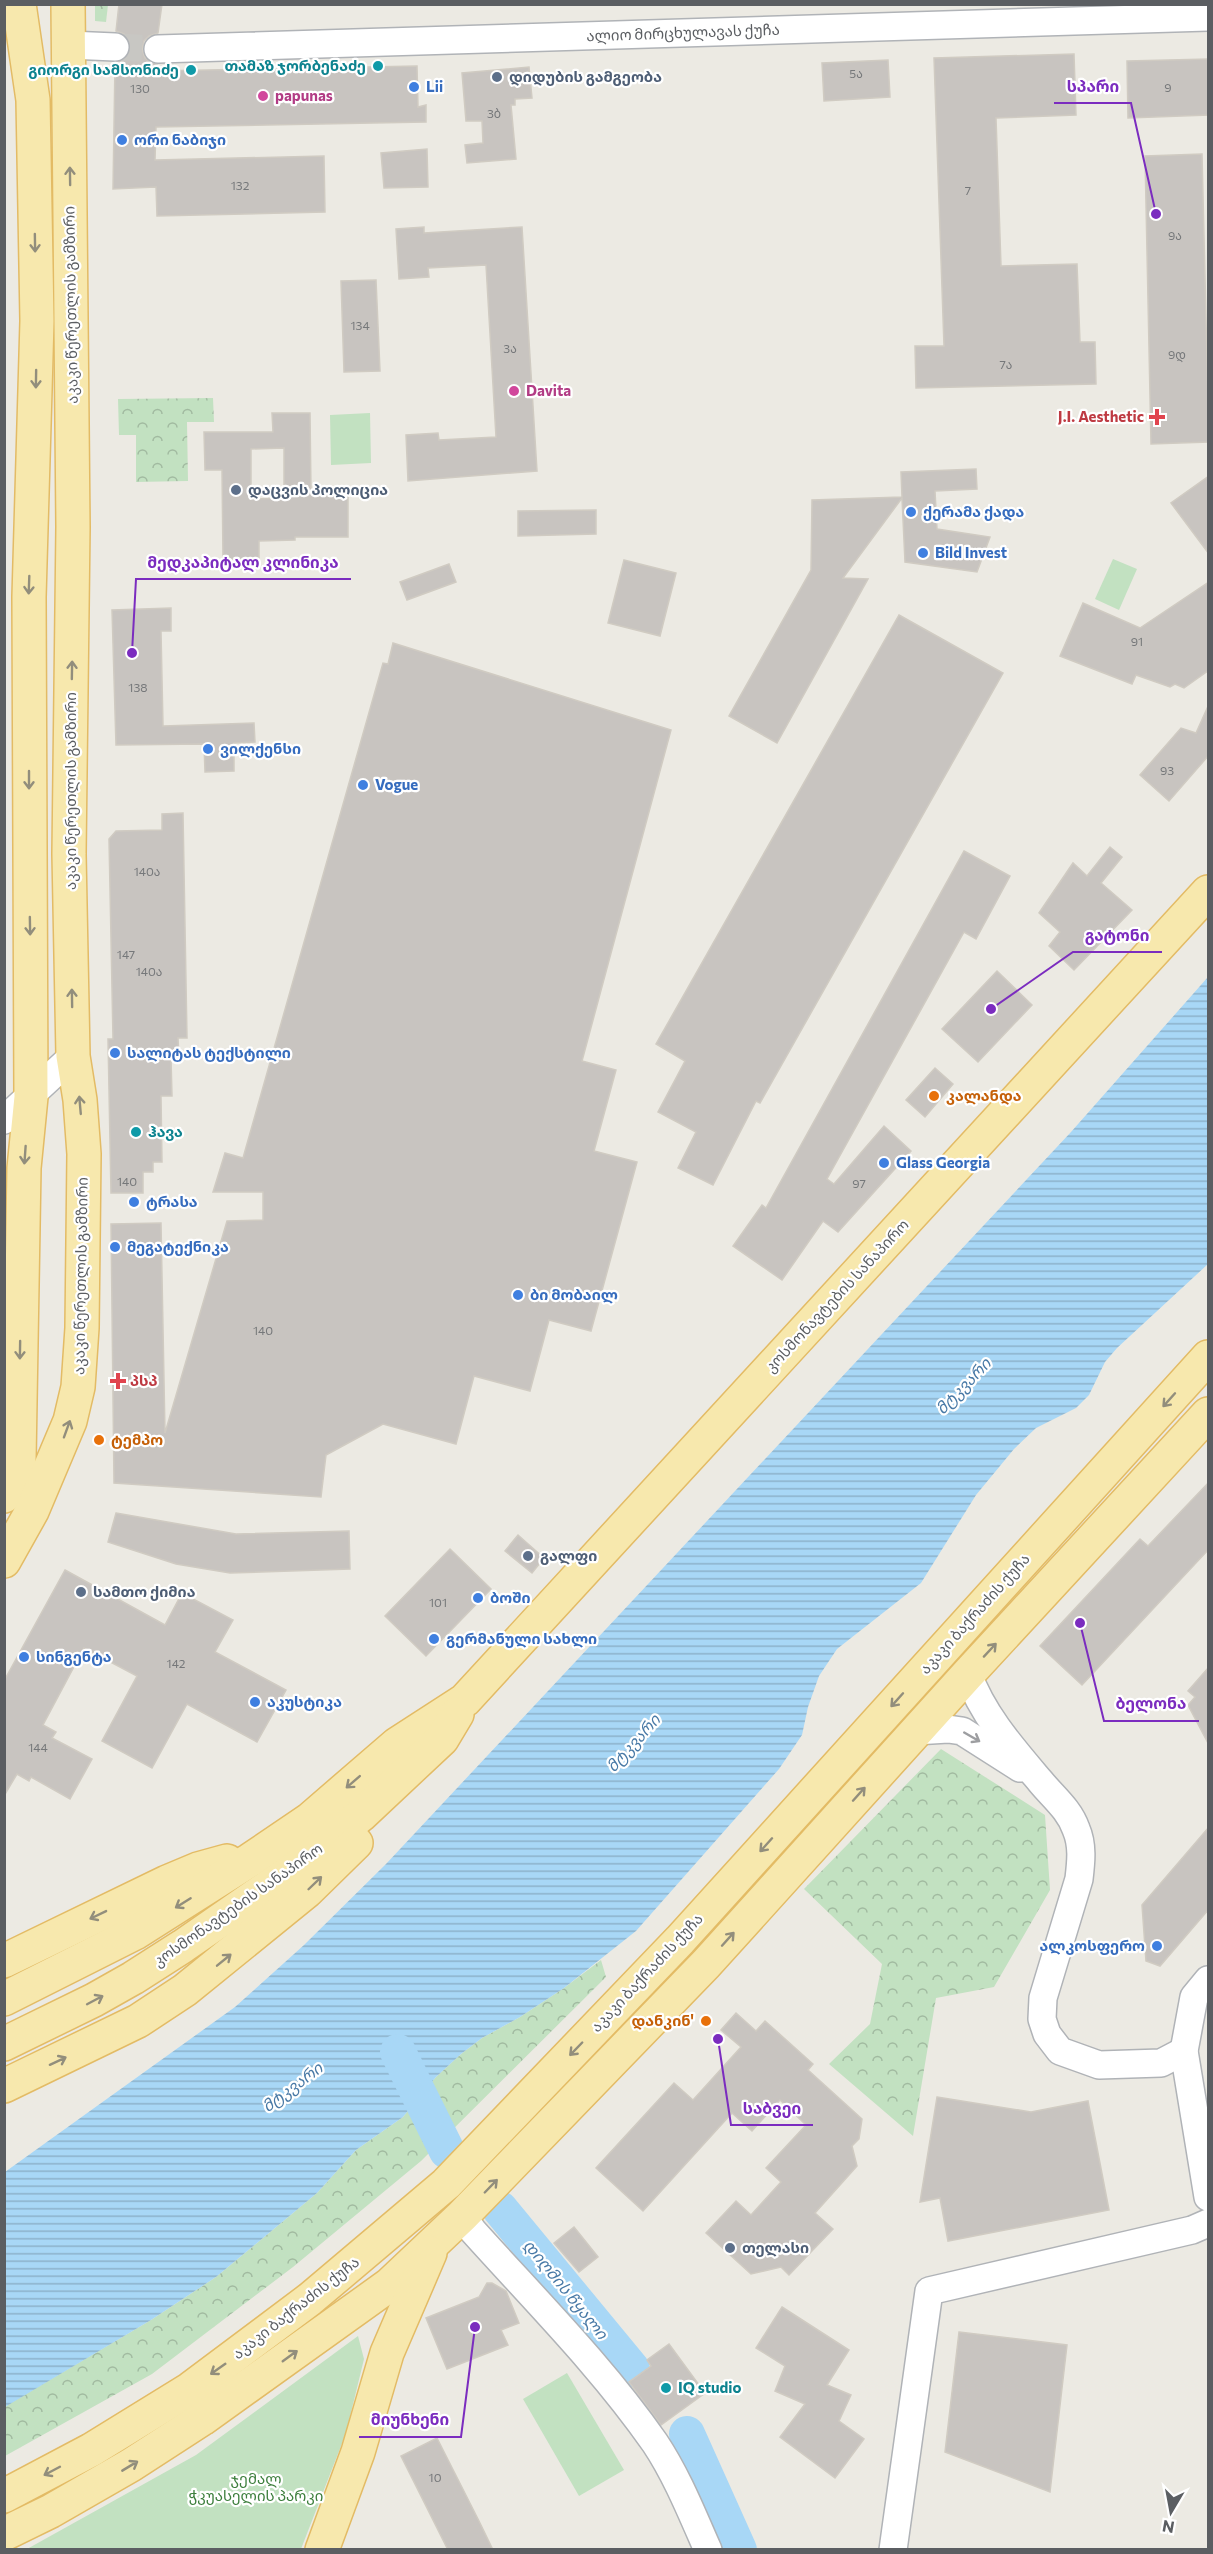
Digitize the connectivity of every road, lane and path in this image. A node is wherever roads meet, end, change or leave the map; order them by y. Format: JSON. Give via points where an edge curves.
{"nodes":[{"id":1,"x":19,"y":4,"type":"edge"},
{"id":2,"x":68,"y":4,"type":"edge"},
{"id":3,"x":1132,"y":12,"type":"edge"},
{"id":4,"x":1209,"y":17,"type":"edge"},
{"id":5,"x":69,"y":45,"type":"junction"},
{"id":6,"x":116,"y":47,"type":"tunnel mouth"},
{"id":7,"x":158,"y":49,"type":"tunnel mouth"},
{"id":8,"x":18,"y":527,"type":"edge"},
{"id":9,"x":73,"y":527,"type":"junction"},
{"id":10,"x":1209,"y":892,"type":"edge"},
{"id":11,"x":73,"y":1056,"type":"junction"},
{"id":12,"x":31,"y":1097,"type":"junction"},
{"id":13,"x":4,"y":1119,"type":"edge"},
{"id":14,"x":1209,"y":1357,"type":"edge"},
{"id":15,"x":1209,"y":1414,"type":"edge"},
{"id":16,"x":12,"y":1448,"type":"edge"},
{"id":17,"x":4,"y":1496,"type":"edge"},
{"id":18,"x":4,"y":1560,"type":"edge"},
{"id":19,"x":968,"y":1674,"type":"junction"},
{"id":20,"x":465,"y":1700,"type":"junction"},
{"id":21,"x":915,"y":1731,"type":"junction"},
{"id":22,"x":442,"y":1739,"type":"junction"},
{"id":23,"x":1041,"y":1782,"type":"junction"},
{"id":24,"x":250,"y":1860,"type":"junction"},
{"id":25,"x":273,"y":1884,"type":"junction"},
{"id":26,"x":270,"y":1921,"type":"junction"},
{"id":27,"x":680,"y":1940,"type":"junction"},
{"id":28,"x":4,"y":1961,"type":"edge"},
{"id":29,"x":706,"y":1964,"type":"junction"},
{"id":30,"x":1209,"y":1980,"type":"edge"},
{"id":31,"x":4,"y":1999,"type":"edge"},
{"id":32,"x":4,"y":2044,"type":"edge"},
{"id":33,"x":1184,"y":2051,"type":"junction"},
{"id":34,"x":4,"y":2086,"type":"edge"},
{"id":35,"x":1209,"y":2197,"type":"edge"},
{"id":36,"x":462,"y":2216,"type":"junction"},
{"id":37,"x":1209,"y":2223,"type":"edge"},
{"id":38,"x":435,"y":2241,"type":"junction"},
{"id":39,"x":380,"y":2242,"type":"junction"},
{"id":40,"x":388,"y":2284,"type":"junction"},
{"id":41,"x":336,"y":2323,"type":"junction"},
{"id":42,"x":387,"y":2353,"type":"junction"},
{"id":43,"x":4,"y":2496,"type":"edge"},
{"id":44,"x":4,"y":2534,"type":"edge"},
{"id":45,"x":321,"y":2550,"type":"edge"},
{"id":46,"x":708,"y":2550,"type":"edge"},
{"id":47,"x":893,"y":2550,"type":"edge"}],
"edges":[{"from":1,"to":8,"type":"main road","one_way":true,"via":[[33,100],[37,321]]},
{"from":2,"to":5,"type":"main road","name":"აკაკი წერეთლის გამზირი"},
{"from":3,"to":4,"type":"street","name":"ალიო მირცხულავას ქუჩა"},
{"from":3,"to":7,"type":"street","name":"ალიო მირცხულავას ქუჩა"},
{"from":5,"to":6,"type":"street"},
{"from":9,"to":5,"type":"main road","name":"აკაკი წერეთლის გამზირი","one_way":true},
{"from":8,"to":9,"type":"main road"},
{"from":8,"to":12,"type":"main road","one_way":true,"via":[[28,597]]},
{"from":11,"to":9,"type":"main road","name":"აკაკი წერეთლის გამზირი","one_way":true,"via":[[69,854]]},
{"from":10,"to":20,"type":"main road","name":"კოსმონავტების სანაპირო"},
{"from":11,"to":12,"type":"street"},
{"from":18,"to":11,"type":"main road","name":"აკაკი წერეთლის გამზირი","one_way":true,"via":[[32,1511],[62,1444],[78,1387],[84,1154]]},
{"from":12,"to":13,"type":"street"},
{"from":12,"to":16,"type":"main road","one_way":true,"via":[[24,1168]]},
{"from":14,"to":27,"type":"main road","name":"აკაკი ბაქრაძის ქუჩა","one_way":true},
{"from":19,"to":15,"type":"main road","one_way":true},
{"from":16,"to":17,"type":"main road"},
{"from":19,"to":21,"type":"main road"},
{"from":19,"to":23,"type":"street","via":[[981,1705]]},
{"from":20,"to":22,"type":"main road","name":"კოსმონავტების სანაპირო"},
{"from":20,"to":24,"type":"main road","name":"კოსმონავტების სანაპირო","one_way":true,"via":[[397,1744],[309,1820]]},
{"from":21,"to":23,"type":"street","one_way":true,"via":[[962,1731]]},
{"from":29,"to":21,"type":"main road","one_way":true},
{"from":22,"to":25,"type":"main road","name":"კოსმონავტების სანაპირო","via":[[361,1815]]},
{"from":26,"to":22,"type":"main road","one_way":true,"via":[[307,1891],[403,1795]]},
{"from":23,"to":33,"type":"street","via":[[1069,1813],[1082,1860],[1043,1998],[1042,2019],[1047,2034],[1060,2050],[1099,2065],[1161,2062]]},
{"from":24,"to":25,"type":"main road"},
{"from":24,"to":28,"type":"main road","one_way":true,"via":[[235,1859],[198,1869]]},
{"from":24,"to":31,"type":"main road","name":"კოსმონავტების სანაპირო","one_way":true,"via":[[135,1933]]},
{"from":25,"to":26,"type":"main road"},
{"from":32,"to":25,"type":"main road","name":"კოსმონავტების სანაპირო","one_way":true,"via":[[133,1978]]},
{"from":34,"to":26,"type":"main road","one_way":true,"via":[[138,2021],[185,1990]]},
{"from":27,"to":29,"type":"street"},
{"from":27,"to":39,"type":"main road","name":"აკაკი ბაქრაძის ქუჩა","one_way":true,"via":[[446,2184]]},
{"from":36,"to":29,"type":"main road","one_way":true},
{"from":30,"to":33,"type":"street","via":[[1194,1997]]},
{"from":33,"to":35,"type":"street"},
{"from":36,"to":38,"type":"main road"},
{"from":36,"to":46,"type":"street","via":[[616,2392],[656,2445]]},
{"from":37,"to":47,"type":"street","via":[[929,2291]]},
{"from":38,"to":40,"type":"main road"},
{"from":38,"to":42,"type":"main road"},
{"from":39,"to":40,"type":"main road","via":[[377,2254]]},
{"from":39,"to":43,"type":"main road","name":"აკაკი ბაქრაძის ქუჩა","one_way":true,"via":[[190,2389],[91,2450]]},
{"from":40,"to":41,"type":"main road"},
{"from":40,"to":42,"type":"main road","via":[[391,2313]]},
{"from":41,"to":42,"type":"main road","via":[[366,2321],[376,2329]]},
{"from":44,"to":41,"type":"main road","one_way":true,"via":[[131,2465]]},
{"from":42,"to":45,"type":"main road","via":[[358,2452]]}]}
